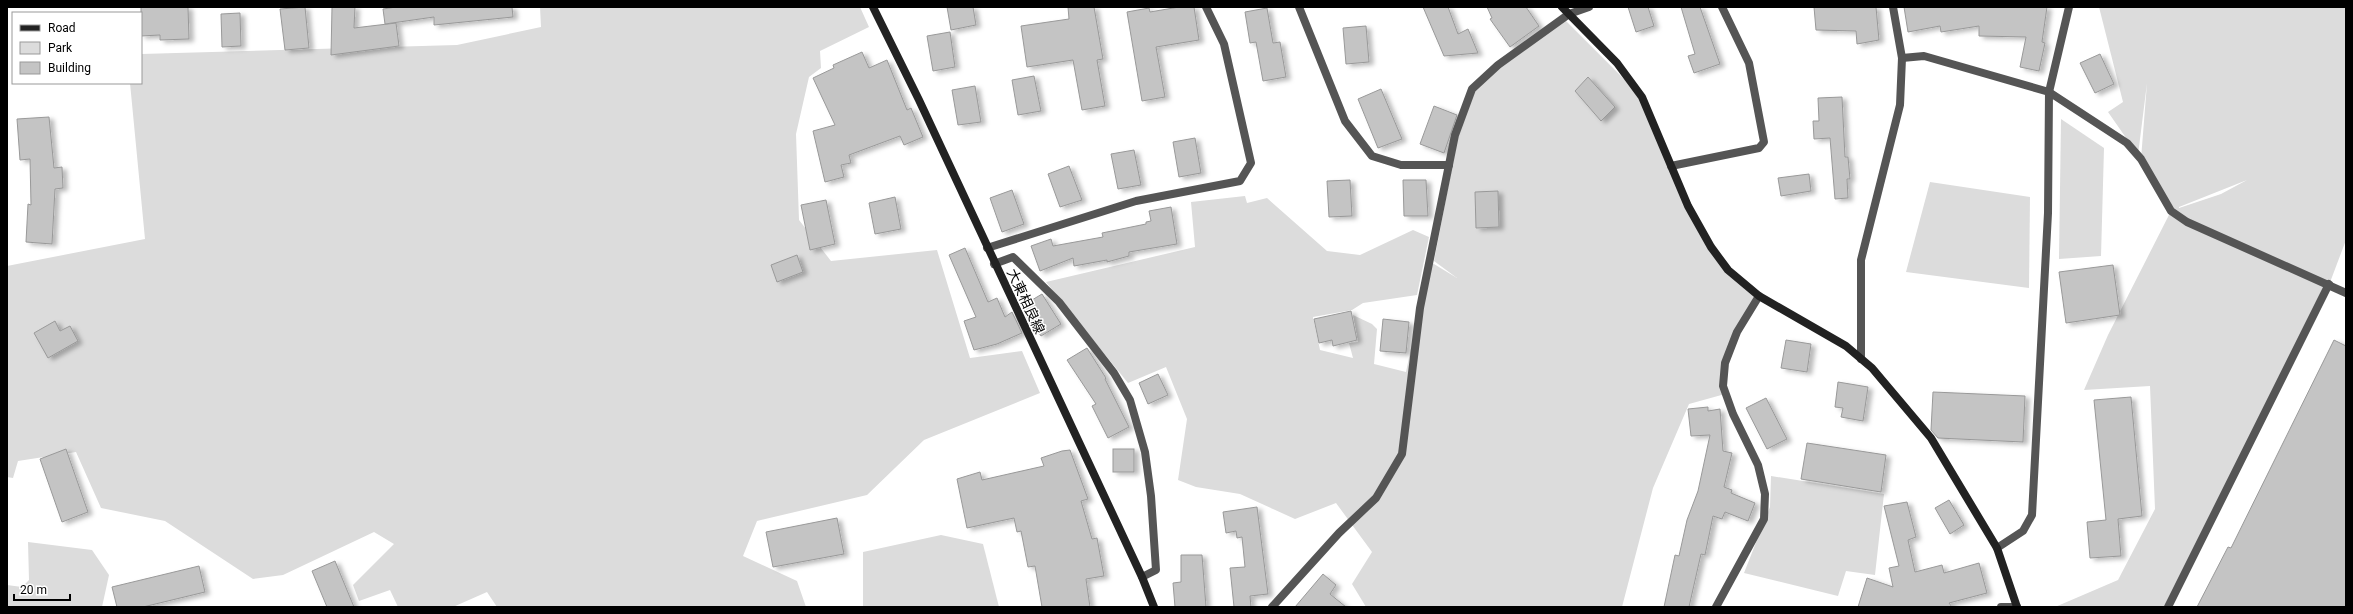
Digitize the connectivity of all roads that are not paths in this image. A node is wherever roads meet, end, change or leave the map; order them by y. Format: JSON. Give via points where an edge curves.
{"nodes":[{"id":1,"x":873,"y":7,"type":"edge"},
{"id":2,"x":1206,"y":7,"type":"edge"},
{"id":3,"x":1299,"y":7,"type":"edge"},
{"id":4,"x":1562,"y":7,"type":"edge"},
{"id":5,"x":1589,"y":7,"type":"edge"},
{"id":6,"x":1722,"y":7,"type":"edge"},
{"id":7,"x":1893,"y":7,"type":"edge"},
{"id":8,"x":2069,"y":7,"type":"edge"},
{"id":9,"x":1569,"y":14,"type":"junction"},
{"id":10,"x":1902,"y":58,"type":"junction"},
{"id":11,"x":2049,"y":92,"type":"junction"},
{"id":12,"x":1449,"y":165,"type":"junction"},
{"id":13,"x":1672,"y":166,"type":"junction"},
{"id":14,"x":987,"y":248,"type":"junction"},
{"id":15,"x":994,"y":264,"type":"junction"},
{"id":16,"x":2329,"y":284,"type":"junction"},
{"id":17,"x":2346,"y":293,"type":"edge"},
{"id":18,"x":1759,"y":296,"type":"junction"},
{"id":19,"x":1861,"y":359,"type":"junction"},
{"id":20,"x":1997,"y":548,"type":"junction"},
{"id":21,"x":1142,"y":577,"type":"junction"},
{"id":22,"x":1154,"y":607,"type":"edge"},
{"id":23,"x":1272,"y":607,"type":"edge"},
{"id":24,"x":1716,"y":607,"type":"edge"},
{"id":25,"x":2001,"y":607,"type":"edge"},
{"id":26,"x":2017,"y":607,"type":"edge"},
{"id":27,"x":2168,"y":607,"type":"edge"}],
"edges":[{"from":1,"to":14,"type":"street","name":"大東相良線"},
{"from":2,"to":14,"type":"street","via":[[1224,44],[1251,163],[1240,181],[1136,201]]},
{"from":3,"to":12,"type":"street","via":[[1345,122],[1372,156],[1401,165]]},
{"from":4,"to":9,"type":"street"},
{"from":5,"to":9,"type":"street"},
{"from":6,"to":13,"type":"street","via":[[1749,63],[1764,142],[1759,148]]},
{"from":7,"to":10,"type":"street"},
{"from":8,"to":11,"type":"street"},
{"from":9,"to":12,"type":"street","via":[[1498,65],[1472,90],[1455,135]]},
{"from":9,"to":13,"type":"street","via":[[1617,63],[1642,98]]},
{"from":10,"to":11,"type":"street","via":[[1924,56]]},
{"from":10,"to":19,"type":"street","via":[[1900,105],[1861,260]]},
{"from":11,"to":16,"type":"street","via":[[2127,143],[2141,159],[2171,211],[2187,222]]},
{"from":11,"to":20,"type":"street","via":[[2048,213],[2032,515],[2023,532]]},
{"from":12,"to":23,"type":"street","via":[[1420,308],[1402,454],[1376,498],[1339,533]]},
{"from":13,"to":18,"type":"street","via":[[1688,206],[1711,247],[1728,270]]},
{"from":14,"to":15,"type":"street","name":"大東相良線"},
{"from":15,"to":21,"type":"street","name":"大東相良線"},
{"from":15,"to":21,"type":"street","via":[[1013,257],[1059,302],[1114,373],[1130,400],[1146,452],[1152,511],[1156,570]]},
{"from":16,"to":17,"type":"street"},
{"from":16,"to":27,"type":"street"},
{"from":18,"to":19,"type":"street","via":[[1846,346]]},
{"from":18,"to":24,"type":"street","via":[[1736,332],[1725,363],[1723,386],[1733,414],[1758,465],[1765,494],[1764,519]]},
{"from":19,"to":20,"type":"street","via":[[1872,368],[1931,438]]},
{"from":20,"to":26,"type":"street"},
{"from":21,"to":22,"type":"street","name":"大東相良線"},
{"from":25,"to":26,"type":"street"}]}
